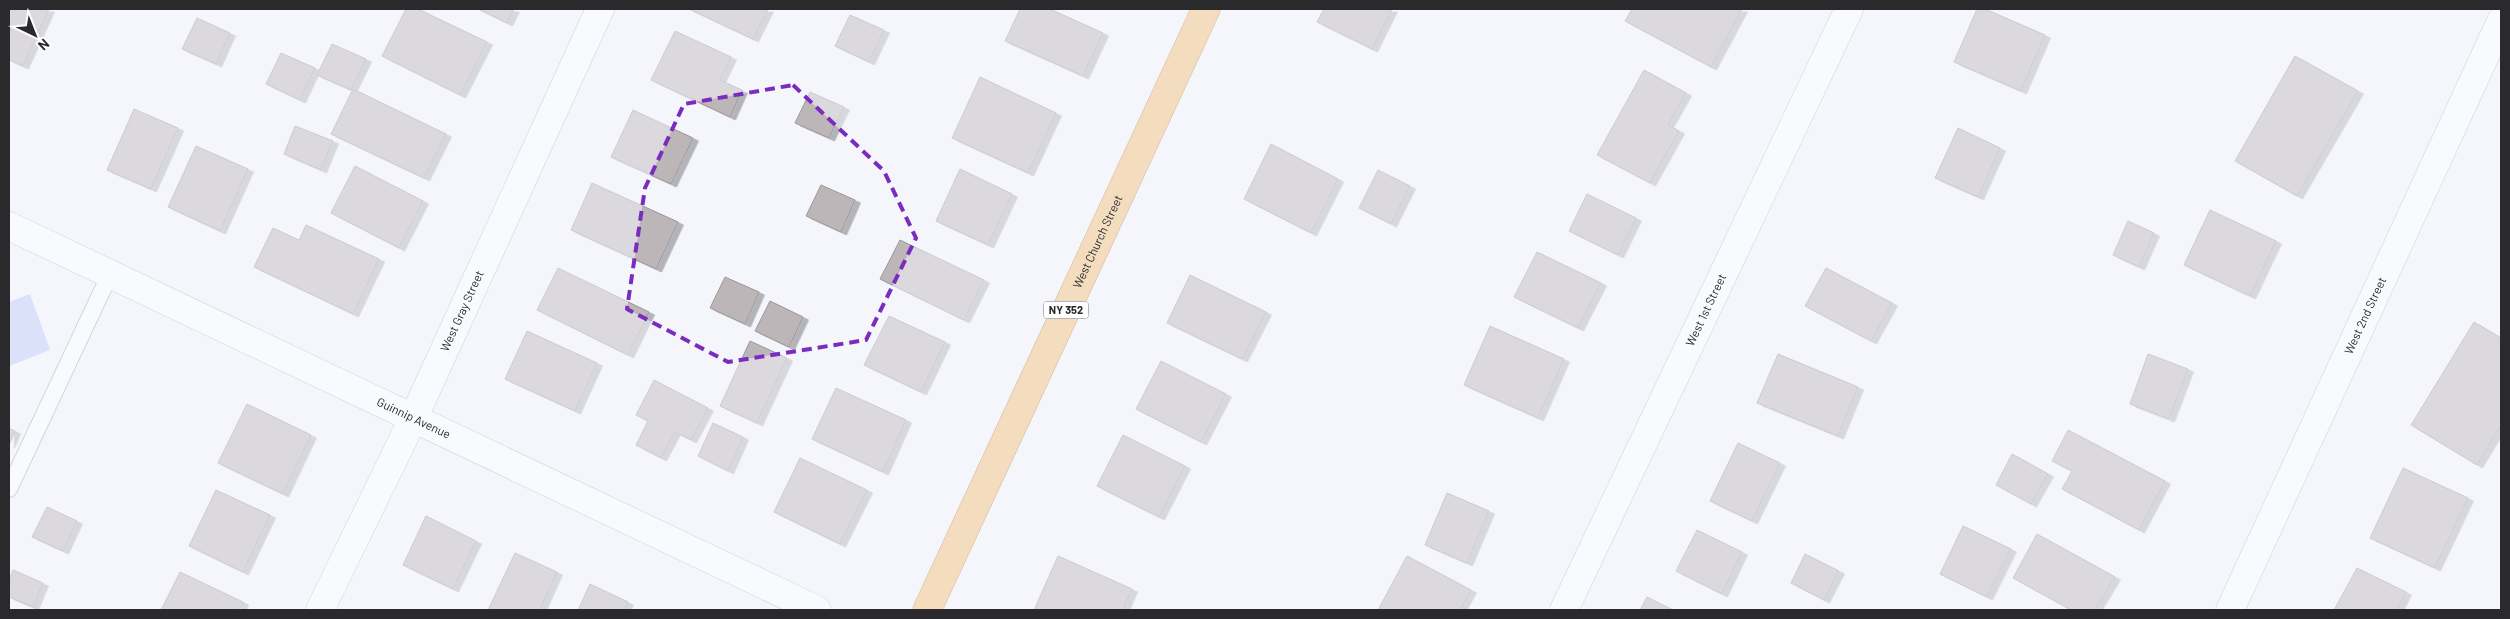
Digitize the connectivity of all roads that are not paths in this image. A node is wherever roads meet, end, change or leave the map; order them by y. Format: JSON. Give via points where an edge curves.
{"nodes":[{"id":1,"x":600,"y":9,"type":"edge"},
{"id":2,"x":1206,"y":9,"type":"edge"},
{"id":3,"x":1849,"y":9,"type":"edge"},
{"id":4,"x":2501,"y":21,"type":"edge"},
{"id":5,"x":9,"y":226,"type":"edge"},
{"id":6,"x":110,"y":274,"type":"junction"},
{"id":7,"x":413,"y":419,"type":"junction"},
{"id":8,"x":9,"y":489,"type":"edge"},
{"id":9,"x":320,"y":610,"type":"edge"},
{"id":10,"x":817,"y":610,"type":"edge"},
{"id":11,"x":927,"y":610,"type":"edge"},
{"id":12,"x":1564,"y":610,"type":"edge"},
{"id":13,"x":2230,"y":610,"type":"edge"}],
"edges":[{"from":1,"to":7,"type":"street","name":"West Gray Street"},
{"from":2,"to":11,"type":"main road","name":"West Church Street","number":"NY 352"},
{"from":3,"to":12,"type":"street","name":"West 1st Street"},
{"from":4,"to":13,"type":"street","name":"West 2nd Street"},
{"from":5,"to":6,"type":"street","name":"Guinnip Avenue"},
{"from":6,"to":7,"type":"street","name":"Guinnip Avenue"},
{"from":6,"to":8,"type":"lane"},
{"from":7,"to":9,"type":"street","name":"West Gray Street"},
{"from":7,"to":10,"type":"street","name":"Guinnip Avenue"}]}
